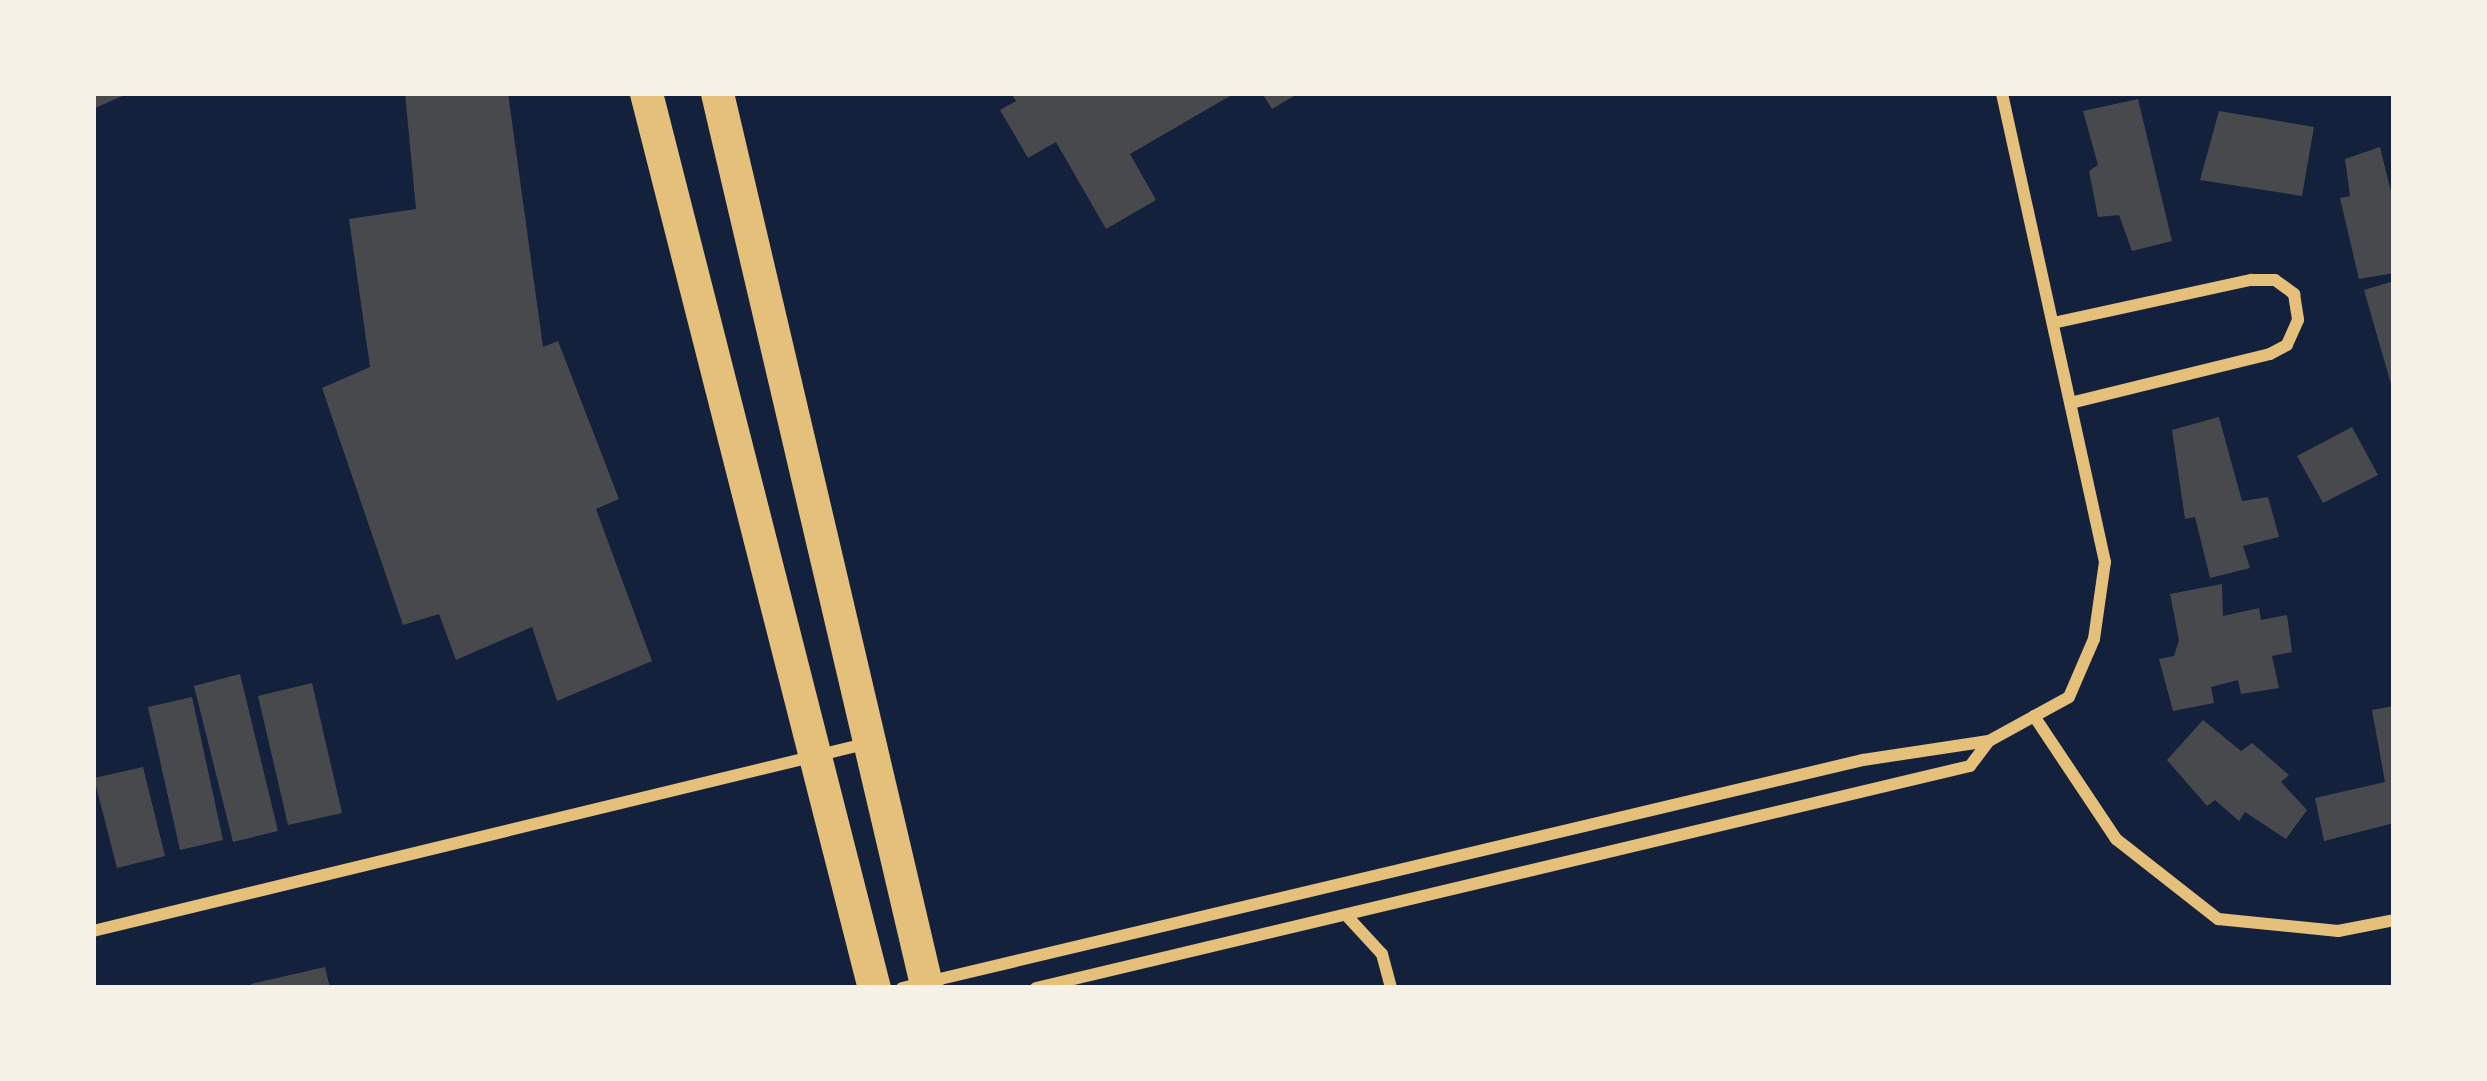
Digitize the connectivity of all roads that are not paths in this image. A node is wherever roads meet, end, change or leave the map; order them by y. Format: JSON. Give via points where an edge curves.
{"nodes":[{"id":1,"x":646,"y":93,"type":"edge"},
{"id":2,"x":717,"y":93,"type":"edge"},
{"id":3,"x":2002,"y":93,"type":"edge"},
{"id":4,"x":2054,"y":322,"type":"junction"},
{"id":5,"x":2071,"y":403,"type":"junction"},
{"id":6,"x":2034,"y":716,"type":"junction"},
{"id":7,"x":1989,"y":741,"type":"junction"},
{"id":8,"x":865,"y":744,"type":"junction"},
{"id":9,"x":817,"y":756,"type":"junction"},
{"id":10,"x":1346,"y":915,"type":"junction"},
{"id":11,"x":2394,"y":920,"type":"edge"},
{"id":12,"x":93,"y":931,"type":"edge"},
{"id":13,"x":918,"y":986,"type":"edge"},
{"id":14,"x":874,"y":988,"type":"edge"},
{"id":15,"x":1036,"y":988,"type":"edge"},
{"id":16,"x":1391,"y":988,"type":"edge"}],
"edges":[{"from":1,"to":9,"type":"highway"},
{"from":2,"to":8,"type":"highway"},
{"from":3,"to":4,"type":"street"},
{"from":4,"to":5,"type":"street"},
{"from":4,"to":5,"type":"street","via":[[2251,280],[2276,280],[2294,294],[2298,320],[2287,345],[2270,354]]},
{"from":5,"to":6,"type":"street","via":[[2105,562],[2094,638],[2069,697]]},
{"from":6,"to":7,"type":"street"},
{"from":6,"to":11,"type":"street","via":[[2116,839],[2218,919],[2338,931]]},
{"from":7,"to":10,"type":"street","via":[[1970,766]]},
{"from":7,"to":13,"type":"street","via":[[1863,760]]},
{"from":8,"to":9,"type":"street"},
{"from":8,"to":13,"type":"highway"},
{"from":9,"to":12,"type":"street"},
{"from":9,"to":14,"type":"highway"},
{"from":10,"to":15,"type":"street"},
{"from":10,"to":16,"type":"street","via":[[1370,935]]}]}
